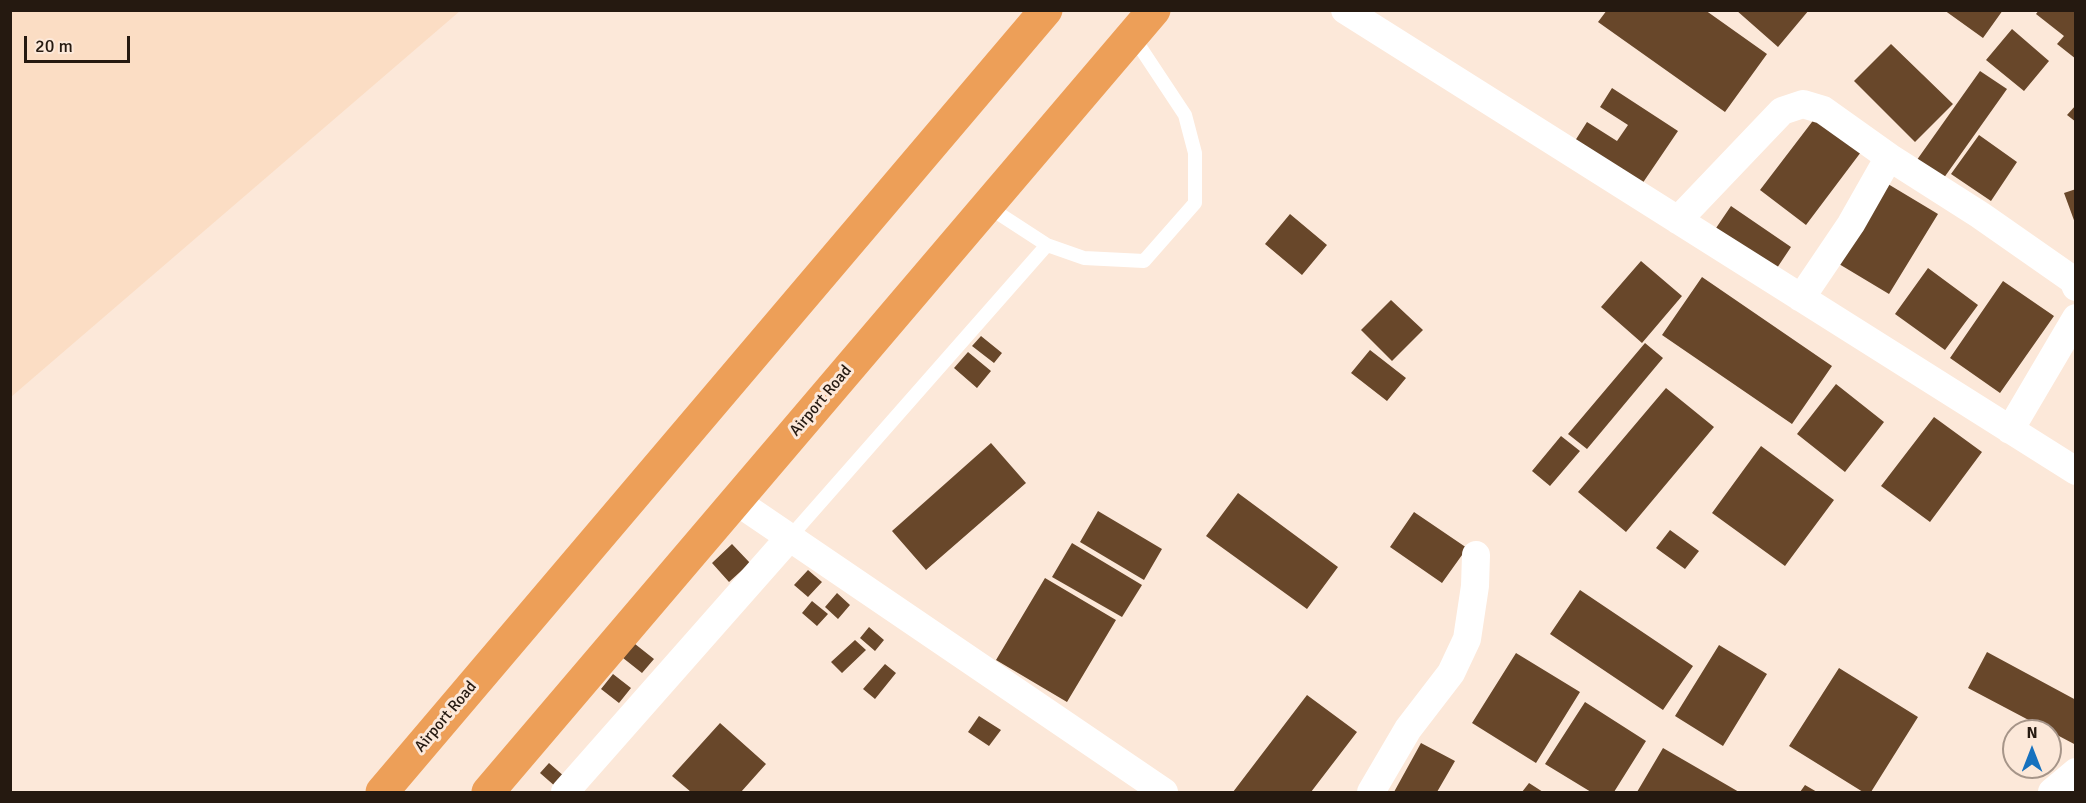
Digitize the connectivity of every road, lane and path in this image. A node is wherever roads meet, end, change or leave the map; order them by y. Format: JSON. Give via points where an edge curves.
{"nodes":[{"id":1,"x":1046,"y":10,"type":"edge"},
{"id":2,"x":1154,"y":10,"type":"edge"},
{"id":3,"x":1345,"y":10,"type":"edge"},
{"id":4,"x":1132,"y":35,"type":"junction"},
{"id":5,"x":1888,"y":157,"type":"junction"},
{"id":6,"x":987,"y":206,"type":"junction"},
{"id":7,"x":1678,"y":220,"type":"junction"},
{"id":8,"x":1047,"y":245,"type":"junction"},
{"id":9,"x":2076,"y":287,"type":"edge"},
{"id":10,"x":1801,"y":298,"type":"junction"},
{"id":11,"x":2076,"y":318,"type":"edge"},
{"id":12,"x":2010,"y":430,"type":"junction"},
{"id":13,"x":2076,"y":471,"type":"edge"},
{"id":14,"x":736,"y":501,"type":"junction"},
{"id":15,"x":790,"y":537,"type":"junction"},
{"id":16,"x":1476,"y":555,"type":"dead end"},
{"id":17,"x":2076,"y":772,"type":"edge"},
{"id":18,"x":1156,"y":790,"type":"edge"},
{"id":19,"x":382,"y":792,"type":"edge"},
{"id":20,"x":488,"y":792,"type":"edge"},
{"id":21,"x":565,"y":792,"type":"edge"},
{"id":22,"x":1371,"y":792,"type":"edge"},
{"id":23,"x":2052,"y":792,"type":"edge"}],
"edges":[{"from":1,"to":19,"type":"highway","name":"Airport Road"},
{"from":2,"to":4,"type":"highway","name":"Airport Road"},
{"from":3,"to":7,"type":"street"},
{"from":4,"to":6,"type":"highway","name":"Airport Road"},
{"from":4,"to":8,"type":"lane","via":[[1185,115],[1195,153],[1195,203],[1144,261],[1084,258]]},
{"from":5,"to":7,"type":"street","via":[[1823,110],[1803,104],[1782,111]]},
{"from":5,"to":9,"type":"street","via":[[1980,215],[2073,280]]},
{"from":5,"to":10,"type":"street","via":[[1851,224]]},
{"from":6,"to":8,"type":"lane"},
{"from":6,"to":14,"type":"highway","name":"Airport Road"},
{"from":7,"to":10,"type":"street"},
{"from":8,"to":15,"type":"lane"},
{"from":10,"to":12,"type":"street"},
{"from":11,"to":12,"type":"street"},
{"from":12,"to":13,"type":"street"},
{"from":14,"to":15,"type":"street"},
{"from":14,"to":20,"type":"highway","name":"Airport Road"},
{"from":15,"to":18,"type":"street"},
{"from":15,"to":21,"type":"street"},
{"from":16,"to":22,"type":"street","via":[[1467,639],[1451,673],[1408,729]]},
{"from":17,"to":23,"type":"street"}]}
